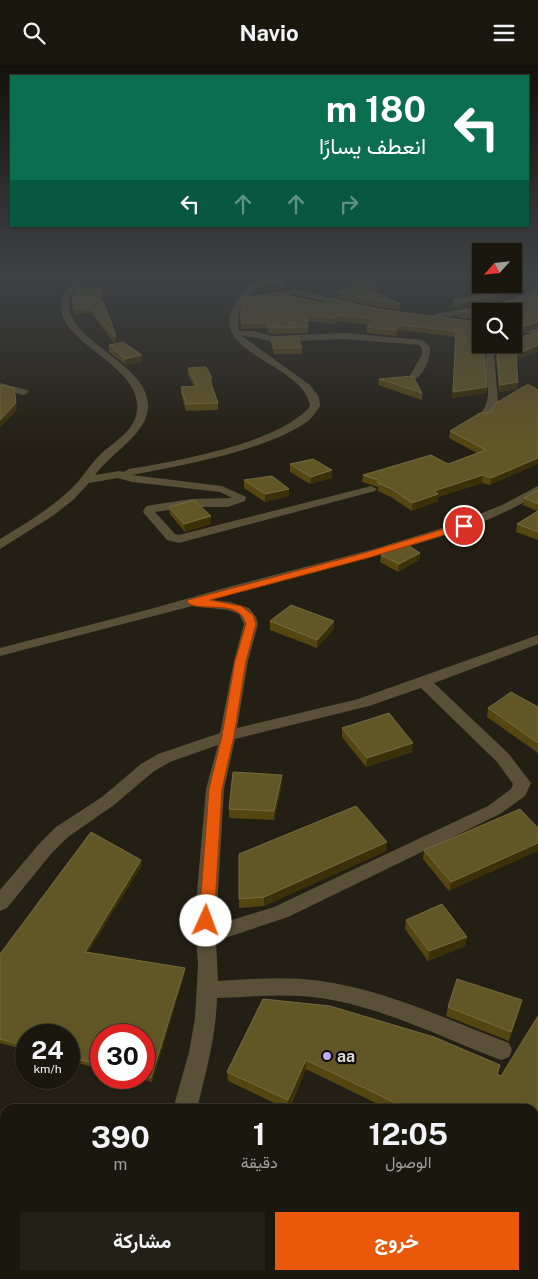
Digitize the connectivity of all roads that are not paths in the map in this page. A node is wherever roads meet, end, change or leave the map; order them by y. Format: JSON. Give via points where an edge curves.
{"nodes":[{"id":1,"x":82,"y":333,"type":"edge"},
{"id":2,"x":236,"y":333,"type":"joint"},
{"id":3,"x":538,"y":333,"type":"edge"},
{"id":4,"x":522,"y":339,"type":"edge"},
{"id":5,"x":492,"y":353,"type":"edge"},
{"id":6,"x":415,"y":376,"type":"edge"},
{"id":7,"x":0,"y":386,"type":"edge"},
{"id":8,"x":24,"y":392,"type":"dead end"},
{"id":9,"x":484,"y":415,"type":"edge"},
{"id":10,"x":119,"y":474,"type":"junction"},
{"id":11,"x":85,"y":480,"type":"junction"},
{"id":12,"x":371,"y":489,"type":"dead end"},
{"id":13,"x":538,"y":489,"type":"edge"},
{"id":14,"x":228,"y":503,"type":"junction"},
{"id":15,"x":269,"y":515,"type":"junction"},
{"id":16,"x":0,"y":545,"type":"edge"},
{"id":17,"x":192,"y":602,"type":"junction"},
{"id":18,"x":538,"y":639,"type":"edge"},
{"id":19,"x":0,"y":651,"type":"edge"},
{"id":20,"x":424,"y":682,"type":"junction"},
{"id":21,"x":228,"y":736,"type":"junction"},
{"id":22,"x":0,"y":903,"type":"edge"},
{"id":23,"x":206,"y":936,"type":"junction"},
{"id":24,"x":208,"y":990,"type":"junction"},
{"id":25,"x":501,"y":1050,"type":"dead end"},
{"id":26,"x":186,"y":1104,"type":"edge"}],
"edges":[{"from":1,"to":11,"type":"street","via":[[132,379],[140,391],[143,408],[138,424]]},
{"from":2,"to":6,"type":"street","via":[[272,339],[345,336],[422,343],[426,354]]},
{"from":2,"to":10,"type":"street","via":[[255,351],[297,378],[314,395],[315,406],[309,415],[288,430],[256,442],[156,468]]},
{"from":3,"to":4,"type":"street"},
{"from":5,"to":9,"type":"street","via":[[494,394],[492,405]]},
{"from":7,"to":8,"type":"street"},
{"from":10,"to":11,"type":"street"},
{"from":10,"to":14,"type":"street","via":[[132,479],[222,489],[240,497],[238,501]]},
{"from":11,"to":16,"type":"street","via":[[62,503]]},
{"from":12,"to":15,"type":"street"},
{"from":13,"to":17,"type":"street","via":[[501,511],[464,526]]},
{"from":14,"to":15,"type":"street"},
{"from":14,"to":15,"type":"street","via":[[176,505],[148,511],[171,537],[179,539]]},
{"from":17,"to":19,"type":"street"},
{"from":17,"to":21,"type":"street","via":[[230,606],[244,611],[251,624],[234,692]]},
{"from":18,"to":20,"type":"street"},
{"from":20,"to":21,"type":"street","via":[[334,711]]},
{"from":20,"to":23,"type":"street","via":[[503,758],[522,783],[518,792],[494,810],[309,899],[261,920]]},
{"from":21,"to":22,"type":"street","via":[[164,757],[147,768],[50,843]]},
{"from":21,"to":23,"type":"street","via":[[215,789]]},
{"from":23,"to":24,"type":"street"},
{"from":24,"to":25,"type":"street","via":[[296,987],[331,991]]},
{"from":24,"to":26,"type":"street","via":[[200,1052]]}]}
